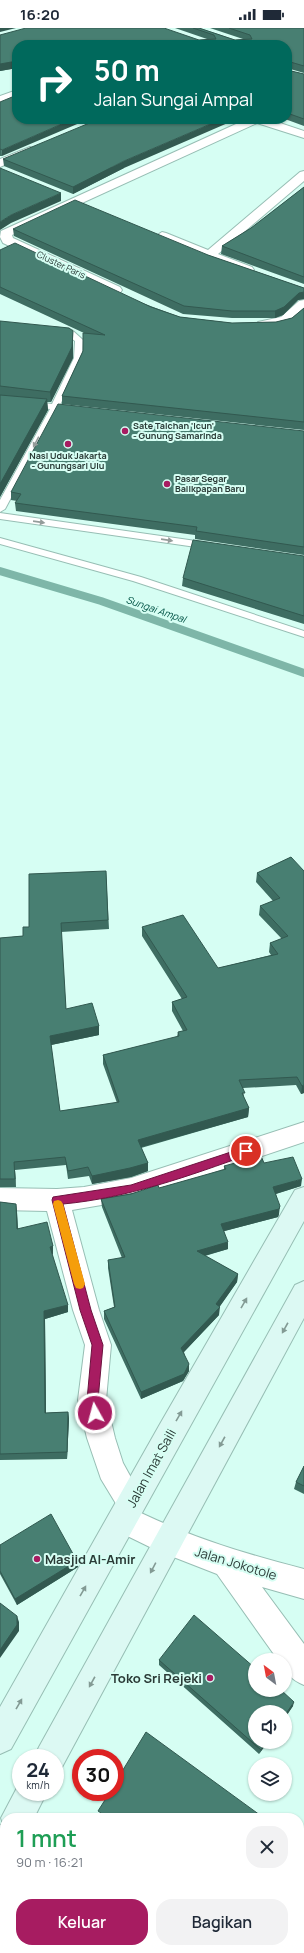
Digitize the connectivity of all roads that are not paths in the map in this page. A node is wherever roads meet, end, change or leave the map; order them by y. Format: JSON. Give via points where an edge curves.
{"nodes":[{"id":1,"x":12,"y":95,"type":"edge"},
{"id":2,"x":0,"y":100,"type":"edge"},
{"id":3,"x":245,"y":124,"type":"edge"},
{"id":4,"x":275,"y":124,"type":"edge"},
{"id":5,"x":301,"y":131,"type":"edge"},
{"id":6,"x":37,"y":147,"type":"edge"},
{"id":7,"x":2,"y":168,"type":"edge"},
{"id":8,"x":304,"y":175,"type":"edge"},
{"id":9,"x":61,"y":196,"type":"dead end"},
{"id":10,"x":74,"y":201,"type":"junction"},
{"id":11,"x":88,"y":207,"type":"edge"},
{"id":12,"x":152,"y":232,"type":"edge"},
{"id":13,"x":209,"y":255,"type":"junction"},
{"id":14,"x":260,"y":274,"type":"edge"},
{"id":15,"x":128,"y":296,"type":"edge"},
{"id":16,"x":304,"y":304,"type":"edge"},
{"id":17,"x":247,"y":324,"type":"edge"},
{"id":18,"x":46,"y":328,"type":"edge"},
{"id":19,"x":0,"y":400,"type":"edge"},
{"id":20,"x":55,"y":408,"type":"junction"},
{"id":21,"x":86,"y":411,"type":"edge"},
{"id":22,"x":0,"y":509,"type":"edge"},
{"id":23,"x":0,"y":516,"type":"edge"},
{"id":24,"x":0,"y":541,"type":"edge"},
{"id":25,"x":217,"y":547,"type":"edge"},
{"id":26,"x":304,"y":634,"type":"edge"},
{"id":27,"x":304,"y":1132,"type":"edge"},
{"id":28,"x":304,"y":1198,"type":"edge"},
{"id":29,"x":0,"y":1199,"type":"edge"},
{"id":30,"x":57,"y":1200,"type":"junction"},
{"id":31,"x":304,"y":1294,"type":"edge"},
{"id":32,"x":127,"y":1511,"type":"junction"},
{"id":33,"x":168,"y":1541,"type":"junction"},
{"id":34,"x":227,"y":1563,"type":"junction"},
{"id":35,"x":304,"y":1584,"type":"edge"},
{"id":36,"x":304,"y":1670,"type":"edge"},
{"id":37,"x":0,"y":1738,"type":"edge"},
{"id":38,"x":55,"y":1749,"type":"edge"},
{"id":39,"x":26,"y":1801,"type":"edge"},
{"id":40,"x":19,"y":1813,"type":"edge"}],
"edges":[{"from":1,"to":2,"type":"street"},
{"from":3,"to":10,"type":"street","name":"Cluster Paris"},
{"from":4,"to":5,"type":"street","name":"Cluster Paris"},
{"from":6,"to":7,"type":"street"},
{"from":8,"to":13,"type":"street"},
{"from":9,"to":10,"type":"street"},
{"from":10,"to":11,"type":"street"},
{"from":10,"to":15,"type":"street","name":"Cluster Paris","via":[[16,227],[5,234],[5,237]]},
{"from":12,"to":13,"type":"street"},
{"from":13,"to":14,"type":"street"},
{"from":16,"to":17,"type":"street","via":[[284,322],[270,325]]},
{"from":18,"to":20,"type":"lane","via":[[69,332],[79,340],[78,358]]},
{"from":19,"to":20,"type":"lane"},
{"from":20,"to":21,"type":"lane"},
{"from":20,"to":22,"type":"lane","one_way":true},
{"from":23,"to":25,"type":"lane","one_way":true},
{"from":24,"to":26,"type":"lane","via":[[137,579]]},
{"from":27,"to":30,"type":"street","via":[[131,1189]]},
{"from":32,"to":28,"type":"main road","name":"Jalan Imat Saili","one_way":true},
{"from":29,"to":30,"type":"street"},
{"from":30,"to":32,"type":"street","via":[[86,1310],[98,1345],[92,1400],[101,1438]]},
{"from":31,"to":33,"type":"main road","one_way":true},
{"from":32,"to":33,"type":"street","name":"Jalan Jokotole"},
{"from":37,"to":32,"type":"main road","name":"Jalan Imat Saili","one_way":true},
{"from":33,"to":34,"type":"street","name":"Jalan Jokotole"},
{"from":33,"to":38,"type":"main road","one_way":true},
{"from":34,"to":35,"type":"street","name":"Jalan Jokotole"},
{"from":34,"to":36,"type":"street"},
{"from":39,"to":40,"type":"main road"}]}
